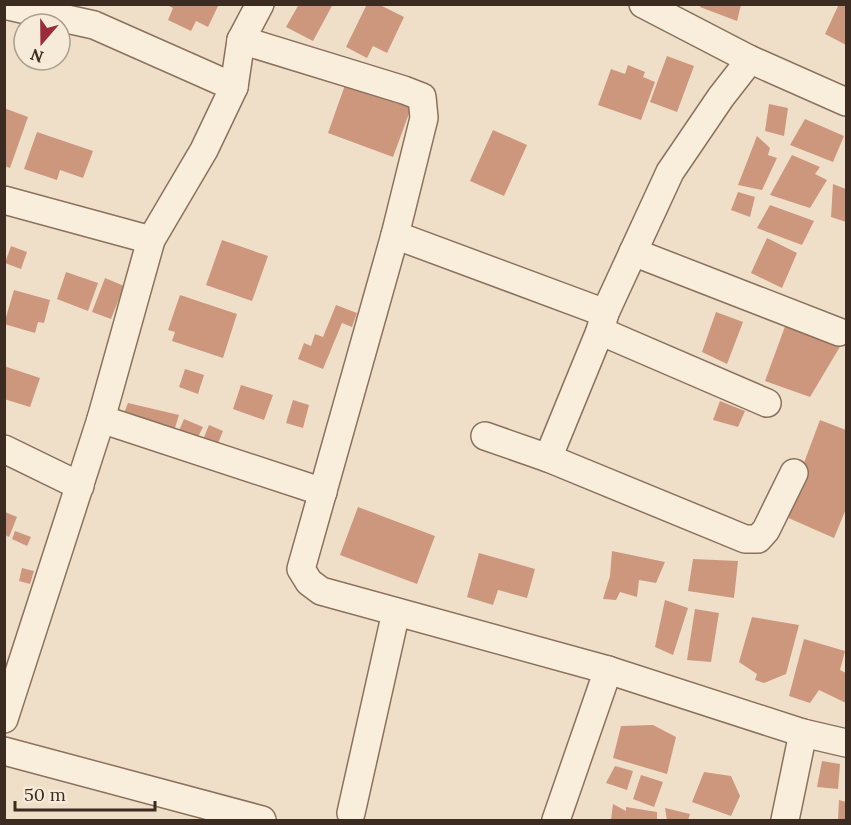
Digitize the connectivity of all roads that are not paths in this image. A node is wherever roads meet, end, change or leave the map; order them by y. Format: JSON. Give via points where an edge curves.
{"nodes":[{"id":1,"x":260,"y":4,"type":"edge"},
{"id":2,"x":643,"y":4,"type":"edge"},
{"id":3,"x":4,"y":5,"type":"edge"},
{"id":4,"x":241,"y":40,"type":"junction"},
{"id":5,"x":749,"y":59,"type":"junction"},
{"id":6,"x":234,"y":87,"type":"junction"},
{"id":7,"x":846,"y":102,"type":"edge"},
{"id":8,"x":4,"y":200,"type":"edge"},
{"id":9,"x":395,"y":235,"type":"junction"},
{"id":10,"x":151,"y":240,"type":"junction"},
{"id":11,"x":633,"y":252,"type":"junction"},
{"id":12,"x":602,"y":322,"type":"junction"},
{"id":13,"x":839,"y":332,"type":"dead end"},
{"id":14,"x":767,"y":403,"type":"dead end"},
{"id":15,"x":101,"y":419,"type":"junction"},
{"id":16,"x":484,"y":436,"type":"dead end"},
{"id":17,"x":4,"y":449,"type":"edge"},
{"id":18,"x":548,"y":458,"type":"junction"},
{"id":19,"x":794,"y":473,"type":"dead end"},
{"id":20,"x":80,"y":486,"type":"junction"},
{"id":21,"x":323,"y":492,"type":"junction"},
{"id":22,"x":396,"y":612,"type":"junction"},
{"id":23,"x":608,"y":670,"type":"junction"},
{"id":24,"x":4,"y":719,"type":"edge"},
{"id":25,"x":803,"y":733,"type":"junction"},
{"id":26,"x":846,"y":743,"type":"edge"},
{"id":27,"x":4,"y":752,"type":"edge"},
{"id":28,"x":351,"y":813,"type":"dead end"},
{"id":29,"x":262,"y":820,"type":"edge"},
{"id":30,"x":556,"y":820,"type":"edge"},
{"id":31,"x":785,"y":820,"type":"edge"}],
"edges":[{"from":1,"to":4,"type":"street"},
{"from":2,"to":5,"type":"street"},
{"from":3,"to":6,"type":"street","via":[[94,25]]},
{"from":4,"to":6,"type":"street"},
{"from":4,"to":9,"type":"street","via":[[422,97],[424,118]]},
{"from":5,"to":7,"type":"street"},
{"from":5,"to":11,"type":"street","via":[[670,172]]},
{"from":6,"to":10,"type":"street","via":[[204,150]]},
{"from":8,"to":10,"type":"street"},
{"from":9,"to":12,"type":"street"},
{"from":9,"to":21,"type":"street"},
{"from":10,"to":15,"type":"street"},
{"from":11,"to":12,"type":"street"},
{"from":11,"to":13,"type":"street"},
{"from":12,"to":14,"type":"street"},
{"from":12,"to":18,"type":"street"},
{"from":15,"to":20,"type":"street"},
{"from":15,"to":21,"type":"street"},
{"from":16,"to":18,"type":"street"},
{"from":17,"to":20,"type":"street"},
{"from":18,"to":19,"type":"street","via":[[746,539],[758,538],[766,530]]},
{"from":20,"to":24,"type":"street"},
{"from":21,"to":22,"type":"street","via":[[301,569],[321,591]]},
{"from":22,"to":23,"type":"street"},
{"from":22,"to":28,"type":"street"},
{"from":23,"to":25,"type":"street"},
{"from":23,"to":30,"type":"street"},
{"from":25,"to":26,"type":"street"},
{"from":25,"to":31,"type":"street"},
{"from":27,"to":29,"type":"street"}]}
